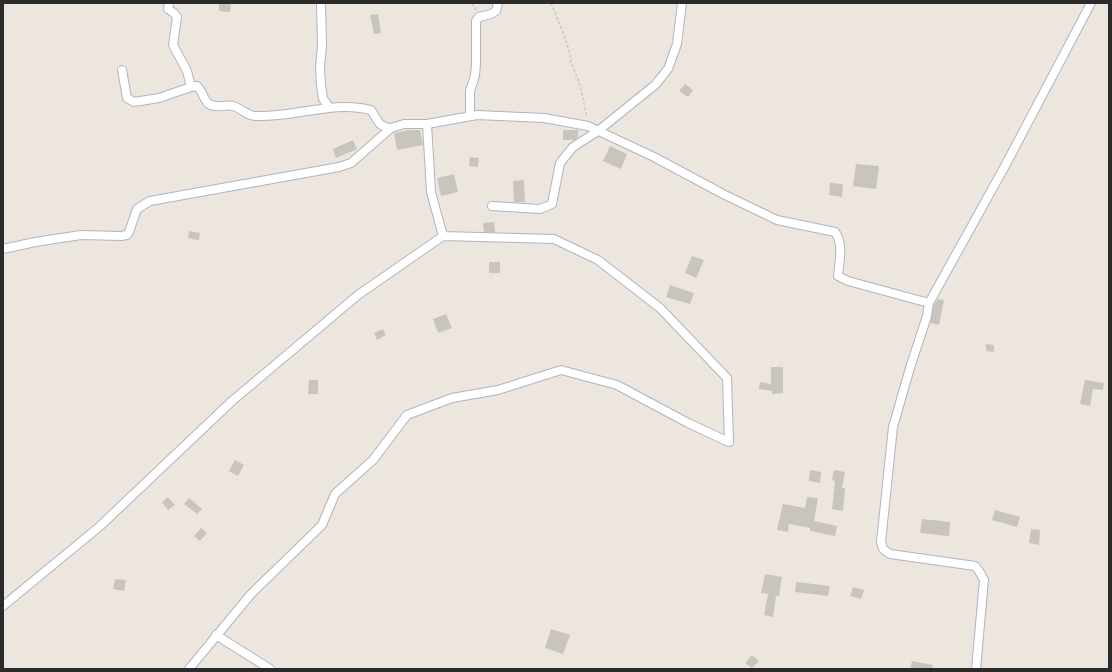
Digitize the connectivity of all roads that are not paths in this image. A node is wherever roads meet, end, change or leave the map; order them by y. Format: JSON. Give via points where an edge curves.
{"nodes":[{"id":1,"x":169,"y":3,"type":"edge"},
{"id":2,"x":321,"y":3,"type":"edge"},
{"id":3,"x":498,"y":3,"type":"edge"},
{"id":4,"x":682,"y":3,"type":"edge"},
{"id":5,"x":1090,"y":3,"type":"edge"},
{"id":6,"x":122,"y":70,"type":"dead end"},
{"id":7,"x":191,"y":87,"type":"junction"},
{"id":8,"x":329,"y":107,"type":"junction"},
{"id":9,"x":470,"y":116,"type":"junction"},
{"id":10,"x":426,"y":124,"type":"junction"},
{"id":11,"x":391,"y":128,"type":"junction"},
{"id":12,"x":598,"y":131,"type":"junction"},
{"id":13,"x":492,"y":206,"type":"dead end"},
{"id":14,"x":443,"y":236,"type":"junction"},
{"id":15,"x":3,"y":249,"type":"edge"},
{"id":16,"x":930,"y":303,"type":"junction"},
{"id":17,"x":3,"y":606,"type":"edge"},
{"id":18,"x":216,"y":635,"type":"junction"},
{"id":19,"x":189,"y":669,"type":"edge"},
{"id":20,"x":270,"y":669,"type":"edge"},
{"id":21,"x":976,"y":669,"type":"edge"}],
"edges":[{"from":1,"to":7,"type":"street","via":[[168,9],[177,17],[173,46],[187,71]]},
{"from":2,"to":8,"type":"street","via":[[321,85],[323,100]]},
{"from":3,"to":9,"type":"street","via":[[496,11],[479,17],[476,21],[476,63],[470,91]]},
{"from":4,"to":12,"type":"street","via":[[677,44],[668,69],[655,86]]},
{"from":5,"to":16,"type":"street"},
{"from":6,"to":7,"type":"street","via":[[127,98],[134,102],[160,98]]},
{"from":7,"to":8,"type":"street","via":[[197,86],[201,89],[210,104],[232,105],[253,116]]},
{"from":8,"to":11,"type":"street","via":[[372,110],[379,124],[384,128]]},
{"from":9,"to":10,"type":"street"},
{"from":9,"to":12,"type":"street","via":[[477,114],[544,118],[588,126]]},
{"from":10,"to":11,"type":"street","via":[[404,124]]},
{"from":10,"to":14,"type":"street","via":[[431,192]]},
{"from":11,"to":15,"type":"street","via":[[351,162],[339,167],[150,201],[138,209],[127,235],[81,235]]},
{"from":12,"to":13,"type":"street","via":[[573,147],[560,163],[552,204],[540,209]]},
{"from":12,"to":16,"type":"street","via":[[777,220],[835,232],[840,244],[838,276]]},
{"from":14,"to":17,"type":"street","via":[[358,295],[232,401],[99,527]]},
{"from":14,"to":18,"type":"street","via":[[554,239],[598,260],[660,308],[726,378],[729,442],[617,385],[561,370],[498,390],[452,398],[407,415],[373,460],[335,494],[322,525],[252,594]]},
{"from":16,"to":21,"type":"street","via":[[893,427],[882,550],[890,554],[974,566],[979,571],[984,580]]},
{"from":18,"to":19,"type":"street"},
{"from":18,"to":20,"type":"street"}]}
